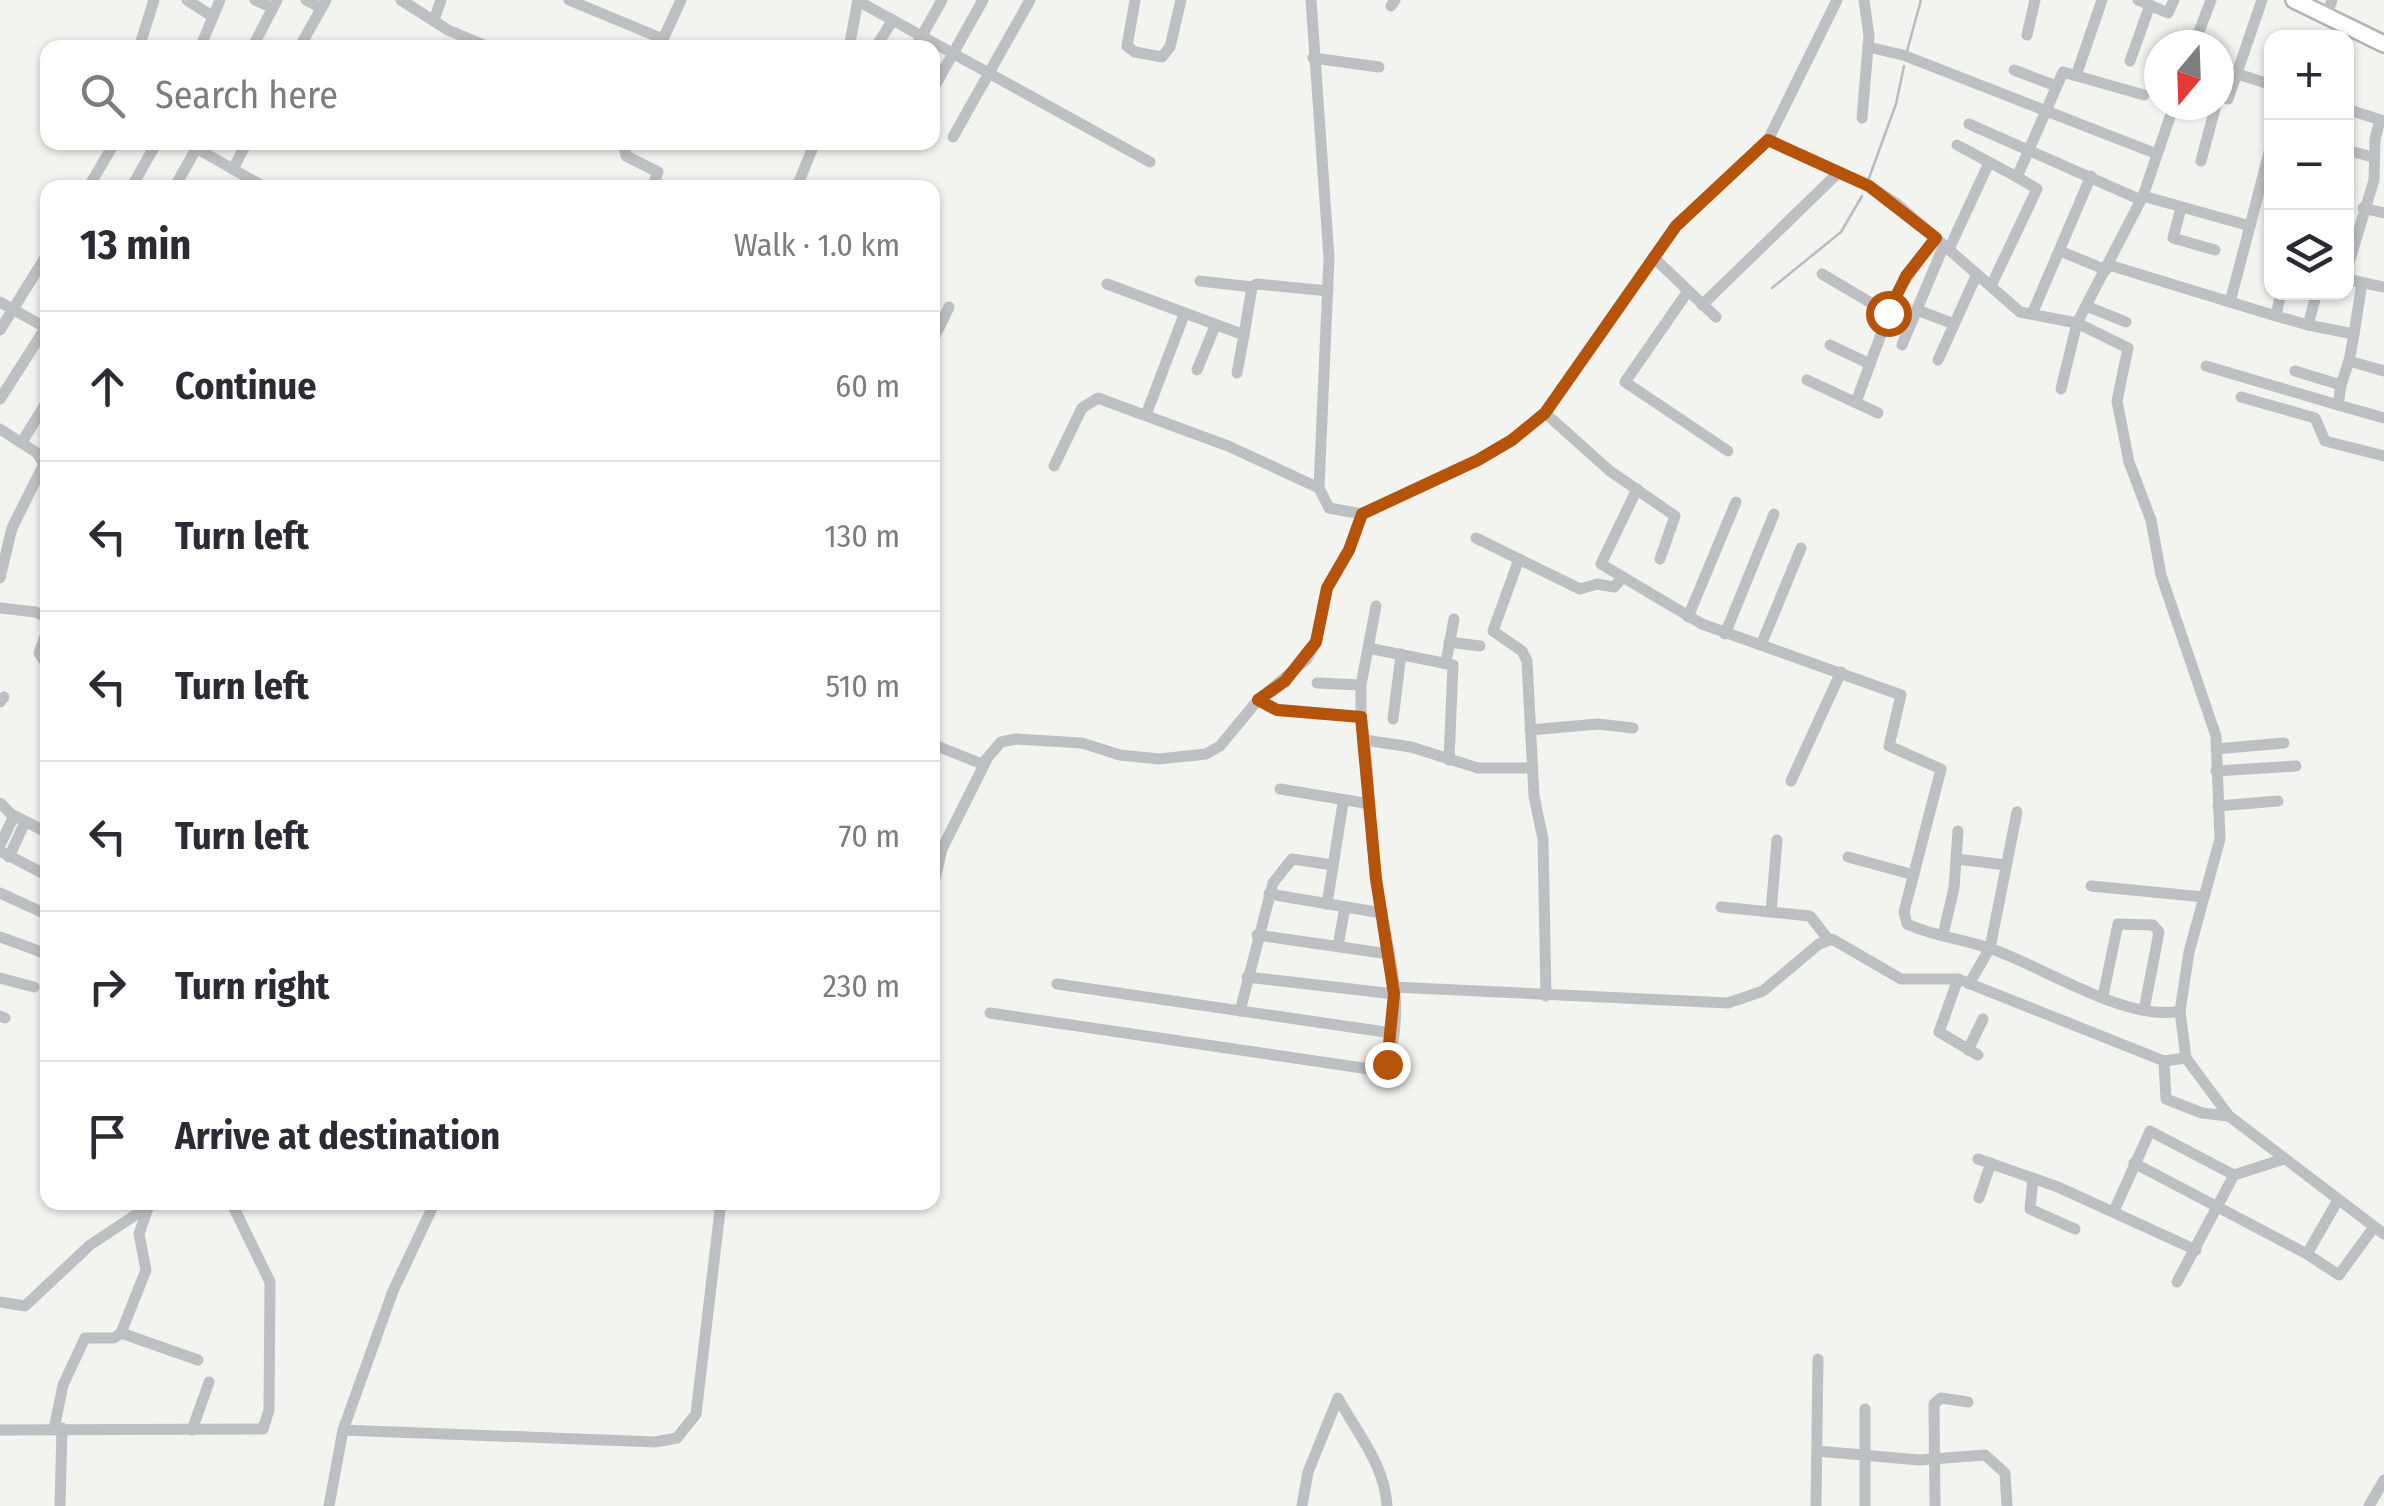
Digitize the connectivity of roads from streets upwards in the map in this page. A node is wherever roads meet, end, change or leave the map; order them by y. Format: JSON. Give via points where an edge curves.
{"nodes":[{"id":1,"x":154,"y":0,"type":"edge"},
{"id":2,"x":187,"y":0,"type":"edge"},
{"id":3,"x":220,"y":0,"type":"edge"},
{"id":4,"x":255,"y":0,"type":"edge"},
{"id":5,"x":306,"y":0,"type":"edge"},
{"id":6,"x":401,"y":0,"type":"edge"},
{"id":7,"x":440,"y":0,"type":"edge"},
{"id":8,"x":569,"y":0,"type":"edge"},
{"id":9,"x":681,"y":0,"type":"edge"},
{"id":10,"x":858,"y":0,"type":"edge"},
{"id":11,"x":942,"y":0,"type":"edge"},
{"id":12,"x":983,"y":0,"type":"edge"},
{"id":13,"x":1030,"y":0,"type":"edge"},
{"id":14,"x":1135,"y":0,"type":"edge"},
{"id":15,"x":1180,"y":0,"type":"edge"},
{"id":16,"x":1311,"y":0,"type":"edge"},
{"id":17,"x":1837,"y":0,"type":"edge"},
{"id":18,"x":1864,"y":0,"type":"edge"},
{"id":19,"x":2035,"y":0,"type":"edge"},
{"id":20,"x":2102,"y":0,"type":"edge"},
{"id":21,"x":2174,"y":0,"type":"edge"},
{"id":22,"x":2211,"y":0,"type":"edge"},
{"id":23,"x":2262,"y":0,"type":"edge"},
{"id":24,"x":2294,"y":0,"type":"edge"},
{"id":25,"x":2144,"y":2,"type":"edge"},
{"id":26,"x":275,"y":4,"type":"edge"},
{"id":27,"x":324,"y":4,"type":"edge"},
{"id":28,"x":2329,"y":8,"type":"edge"},
{"id":29,"x":212,"y":16,"type":"junction"},
{"id":30,"x":434,"y":20,"type":"junction"},
{"id":31,"x":893,"y":20,"type":"junction"},
{"id":32,"x":2200,"y":30,"type":"edge"},
{"id":33,"x":2026,"y":35,"type":"dead end"},
{"id":34,"x":142,"y":40,"type":"edge"},
{"id":35,"x":203,"y":40,"type":"edge"},
{"id":36,"x":256,"y":40,"type":"edge"},
{"id":37,"x":306,"y":40,"type":"edge"},
{"id":38,"x":475,"y":40,"type":"edge"},
{"id":39,"x":655,"y":40,"type":"edge"},
{"id":40,"x":662,"y":40,"type":"edge"},
{"id":41,"x":850,"y":40,"type":"edge"},
{"id":42,"x":879,"y":40,"type":"edge"},
{"id":43,"x":917,"y":40,"type":"edge"},
{"id":44,"x":920,"y":40,"type":"edge"},
{"id":45,"x":2384,"y":44,"type":"edge"},
{"id":46,"x":1868,"y":47,"type":"junction"},
{"id":47,"x":940,"y":48,"type":"edge"},
{"id":48,"x":952,"y":52,"type":"junction"},
{"id":49,"x":1313,"y":58,"type":"junction"},
{"id":50,"x":2130,"y":61,"type":"dead end"},
{"id":51,"x":1379,"y":66,"type":"dead end"},
{"id":52,"x":2014,"y":70,"type":"dead end"},
{"id":53,"x":2077,"y":73,"type":"junction"},
{"id":54,"x":2234,"y":73,"type":"edge"},
{"id":55,"x":991,"y":74,"type":"junction"},
{"id":56,"x":2238,"y":74,"type":"junction"},
{"id":57,"x":940,"y":75,"type":"edge"},
{"id":58,"x":2264,"y":82,"type":"edge"},
{"id":59,"x":2234,"y":84,"type":"edge"},
{"id":60,"x":2056,"y":86,"type":"junction"},
{"id":61,"x":2144,"y":95,"type":"dead end"},
{"id":62,"x":2046,"y":110,"type":"junction"},
{"id":63,"x":2354,"y":112,"type":"edge"},
{"id":64,"x":1862,"y":118,"type":"dead end"},
{"id":65,"x":2169,"y":120,"type":"edge"},
{"id":66,"x":2212,"y":120,"type":"edge"},
{"id":67,"x":2382,"y":121,"type":"edge"},
{"id":68,"x":1969,"y":124,"type":"dead end"},
{"id":69,"x":952,"y":137,"type":"dead end"},
{"id":70,"x":1768,"y":140,"type":"junction"},
{"id":71,"x":1957,"y":145,"type":"dead end"},
{"id":72,"x":110,"y":150,"type":"edge"},
{"id":73,"x":152,"y":150,"type":"edge"},
{"id":74,"x":196,"y":150,"type":"edge"},
{"id":75,"x":204,"y":150,"type":"edge"},
{"id":76,"x":246,"y":150,"type":"edge"},
{"id":77,"x":625,"y":150,"type":"edge"},
{"id":78,"x":812,"y":150,"type":"edge"},
{"id":79,"x":2029,"y":150,"type":"junction"},
{"id":80,"x":2354,"y":152,"type":"edge"},
{"id":81,"x":2157,"y":154,"type":"junction"},
{"id":82,"x":2373,"y":157,"type":"junction"},
{"id":83,"x":2201,"y":161,"type":"dead end"},
{"id":84,"x":1150,"y":162,"type":"dead end"},
{"id":85,"x":1988,"y":164,"type":"junction"},
{"id":86,"x":239,"y":172,"type":"junction"},
{"id":87,"x":2264,"y":172,"type":"edge"},
{"id":88,"x":1838,"y":173,"type":"junction"},
{"id":89,"x":2091,"y":176,"type":"junction"},
{"id":90,"x":2017,"y":177,"type":"junction"},
{"id":91,"x":93,"y":180,"type":"edge"},
{"id":92,"x":136,"y":180,"type":"edge"},
{"id":93,"x":179,"y":180,"type":"edge"},
{"id":94,"x":238,"y":180,"type":"edge"},
{"id":95,"x":252,"y":180,"type":"edge"},
{"id":96,"x":655,"y":180,"type":"edge"},
{"id":97,"x":800,"y":180,"type":"edge"},
{"id":98,"x":2142,"y":198,"type":"junction"},
{"id":99,"x":2181,"y":208,"type":"junction"},
{"id":100,"x":2363,"y":208,"type":"junction"},
{"id":101,"x":2384,"y":213,"type":"edge"},
{"id":102,"x":2354,"y":224,"type":"edge"},
{"id":103,"x":2250,"y":226,"type":"junction"},
{"id":104,"x":1943,"y":244,"type":"junction"},
{"id":105,"x":2215,"y":250,"type":"dead end"},
{"id":106,"x":2060,"y":252,"type":"junction"},
{"id":107,"x":1653,"y":257,"type":"junction"},
{"id":108,"x":40,"y":266,"type":"edge"},
{"id":109,"x":2108,"y":268,"type":"junction"},
{"id":110,"x":1822,"y":274,"type":"dead end"},
{"id":111,"x":1977,"y":274,"type":"junction"},
{"id":112,"x":1200,"y":280,"type":"dead end"},
{"id":113,"x":2354,"y":280,"type":"edge"},
{"id":114,"x":2362,"y":283,"type":"junction"},
{"id":115,"x":1107,"y":284,"type":"dead end"},
{"id":116,"x":1992,"y":286,"type":"junction"},
{"id":117,"x":1252,"y":287,"type":"junction"},
{"id":118,"x":2384,"y":288,"type":"edge"},
{"id":119,"x":1688,"y":290,"type":"junction"},
{"id":120,"x":1328,"y":291,"type":"junction"},
{"id":121,"x":2279,"y":300,"type":"edge"},
{"id":122,"x":2315,"y":300,"type":"edge"},
{"id":123,"x":0,"y":302,"type":"edge"},
{"id":124,"x":2230,"y":302,"type":"junction"},
{"id":125,"x":1702,"y":304,"type":"junction"},
{"id":126,"x":2086,"y":306,"type":"junction"},
{"id":127,"x":14,"y":307,"type":"junction"},
{"id":128,"x":948,"y":307,"type":"dead end"},
{"id":129,"x":1917,"y":310,"type":"junction"},
{"id":130,"x":1888,"y":313,"type":"junction"},
{"id":131,"x":1184,"y":314,"type":"junction"},
{"id":132,"x":2032,"y":314,"type":"junction"},
{"id":133,"x":2276,"y":316,"type":"junction"},
{"id":134,"x":1716,"y":317,"type":"dead end"},
{"id":135,"x":2126,"y":322,"type":"dead end"},
{"id":136,"x":40,"y":323,"type":"edge"},
{"id":137,"x":2076,"y":323,"type":"junction"},
{"id":138,"x":940,"y":324,"type":"edge"},
{"id":139,"x":1954,"y":324,"type":"junction"},
{"id":140,"x":2308,"y":325,"type":"junction"},
{"id":141,"x":1215,"y":326,"type":"junction"},
{"id":142,"x":0,"y":330,"type":"edge"},
{"id":143,"x":2354,"y":334,"type":"junction"},
{"id":144,"x":1244,"y":335,"type":"junction"},
{"id":145,"x":40,"y":338,"type":"edge"},
{"id":146,"x":1830,"y":345,"type":"dead end"},
{"id":147,"x":1902,"y":345,"type":"dead end"},
{"id":148,"x":1938,"y":360,"type":"dead end"},
{"id":149,"x":2349,"y":360,"type":"junction"},
{"id":150,"x":1870,"y":364,"type":"junction"},
{"id":151,"x":2206,"y":366,"type":"dead end"},
{"id":152,"x":1197,"y":370,"type":"dead end"},
{"id":153,"x":2295,"y":371,"type":"dead end"},
{"id":154,"x":2384,"y":371,"type":"edge"},
{"id":155,"x":1238,"y":373,"type":"dead end"},
{"id":156,"x":1807,"y":380,"type":"dead end"},
{"id":157,"x":2342,"y":385,"type":"junction"},
{"id":158,"x":2062,"y":389,"type":"dead end"},
{"id":159,"x":2240,"y":396,"type":"dead end"},
{"id":160,"x":0,"y":399,"type":"edge"},
{"id":161,"x":1856,"y":402,"type":"junction"},
{"id":162,"x":2338,"y":405,"type":"junction"},
{"id":163,"x":40,"y":413,"type":"edge"},
{"id":164,"x":1545,"y":413,"type":"junction"},
{"id":165,"x":1878,"y":414,"type":"dead end"},
{"id":166,"x":1146,"y":415,"type":"junction"},
{"id":167,"x":2384,"y":418,"type":"edge"},
{"id":168,"x":0,"y":429,"type":"edge"},
{"id":169,"x":22,"y":442,"type":"junction"},
{"id":170,"x":1728,"y":451,"type":"dead end"},
{"id":171,"x":40,"y":456,"type":"edge"},
{"id":172,"x":2384,"y":456,"type":"edge"},
{"id":173,"x":1054,"y":466,"type":"dead end"},
{"id":174,"x":40,"y":477,"type":"edge"},
{"id":175,"x":1319,"y":488,"type":"junction"},
{"id":176,"x":1637,"y":489,"type":"junction"},
{"id":177,"x":1736,"y":502,"type":"dead end"},
{"id":178,"x":1362,"y":514,"type":"junction"},
{"id":179,"x":1774,"y":514,"type":"dead end"},
{"id":180,"x":1476,"y":538,"type":"dead end"},
{"id":181,"x":1801,"y":548,"type":"dead end"},
{"id":182,"x":1519,"y":559,"type":"junction"},
{"id":183,"x":1660,"y":559,"type":"dead end"},
{"id":184,"x":0,"y":578,"type":"edge"},
{"id":185,"x":1622,"y":578,"type":"junction"},
{"id":186,"x":1376,"y":606,"type":"dead end"},
{"id":187,"x":1,"y":608,"type":"edge"},
{"id":188,"x":40,"y":616,"type":"edge"},
{"id":189,"x":1688,"y":617,"type":"junction"},
{"id":190,"x":1454,"y":619,"type":"dead end"},
{"id":191,"x":1725,"y":634,"type":"junction"},
{"id":192,"x":1450,"y":642,"type":"junction"},
{"id":193,"x":1761,"y":645,"type":"junction"},
{"id":194,"x":1480,"y":646,"type":"dead end"},
{"id":195,"x":1368,"y":648,"type":"junction"},
{"id":196,"x":1401,"y":654,"type":"junction"},
{"id":197,"x":1446,"y":662,"type":"junction"},
{"id":198,"x":1841,"y":672,"type":"junction"},
{"id":199,"x":1317,"y":683,"type":"dead end"},
{"id":200,"x":1361,"y":684,"type":"junction"},
{"id":201,"x":1264,"y":704,"type":"junction"},
{"id":202,"x":1361,"y":717,"type":"junction"},
{"id":203,"x":1393,"y":719,"type":"dead end"},
{"id":204,"x":1633,"y":728,"type":"dead end"},
{"id":205,"x":1530,"y":730,"type":"junction"},
{"id":206,"x":1364,"y":740,"type":"junction"},
{"id":207,"x":2284,"y":743,"type":"dead end"},
{"id":208,"x":940,"y":747,"type":"edge"},
{"id":209,"x":2216,"y":749,"type":"junction"},
{"id":210,"x":988,"y":760,"type":"junction"},
{"id":211,"x":1448,"y":760,"type":"junction"},
{"id":212,"x":2296,"y":766,"type":"dead end"},
{"id":213,"x":1532,"y":768,"type":"junction"},
{"id":214,"x":2216,"y":770,"type":"junction"},
{"id":215,"x":1791,"y":782,"type":"dead end"},
{"id":216,"x":1280,"y":788,"type":"dead end"},
{"id":217,"x":2278,"y":801,"type":"dead end"},
{"id":218,"x":0,"y":803,"type":"edge"},
{"id":219,"x":1343,"y":803,"type":"junction"},
{"id":220,"x":1370,"y":804,"type":"junction"},
{"id":221,"x":2218,"y":806,"type":"junction"},
{"id":222,"x":2016,"y":812,"type":"dead end"},
{"id":223,"x":16,"y":817,"type":"junction"},
{"id":224,"x":40,"y":829,"type":"edge"},
{"id":225,"x":1958,"y":831,"type":"dead end"},
{"id":226,"x":1777,"y":840,"type":"dead end"},
{"id":227,"x":3,"y":851,"type":"edge"},
{"id":228,"x":940,"y":857,"type":"edge"},
{"id":229,"x":1848,"y":857,"type":"dead end"},
{"id":230,"x":1957,"y":859,"type":"junction"},
{"id":231,"x":1333,"y":865,"type":"junction"},
{"id":232,"x":2006,"y":865,"type":"junction"},
{"id":233,"x":40,"y":872,"type":"edge"},
{"id":234,"x":1914,"y":875,"type":"junction"},
{"id":235,"x":2091,"y":886,"type":"dead end"},
{"id":236,"x":0,"y":893,"type":"edge"},
{"id":237,"x":1269,"y":894,"type":"junction"},
{"id":238,"x":2204,"y":897,"type":"junction"},
{"id":239,"x":1327,"y":904,"type":"junction"},
{"id":240,"x":1345,"y":907,"type":"junction"},
{"id":241,"x":1721,"y":907,"type":"dead end"},
{"id":242,"x":40,"y":911,"type":"edge"},
{"id":243,"x":1770,"y":912,"type":"junction"},
{"id":244,"x":1382,"y":913,"type":"junction"},
{"id":245,"x":1257,"y":934,"type":"junction"},
{"id":246,"x":1943,"y":935,"type":"junction"},
{"id":247,"x":0,"y":937,"type":"edge"},
{"id":248,"x":1828,"y":939,"type":"junction"},
{"id":249,"x":1338,"y":946,"type":"junction"},
{"id":250,"x":1990,"y":948,"type":"junction"},
{"id":251,"x":40,"y":951,"type":"edge"},
{"id":252,"x":1389,"y":954,"type":"junction"},
{"id":253,"x":1247,"y":977,"type":"junction"},
{"id":254,"x":0,"y":978,"type":"edge"},
{"id":255,"x":1964,"y":981,"type":"junction"},
{"id":256,"x":1058,"y":984,"type":"dead end"},
{"id":257,"x":34,"y":987,"type":"dead end"},
{"id":258,"x":1394,"y":991,"type":"junction"},
{"id":259,"x":1546,"y":996,"type":"junction"},
{"id":260,"x":2104,"y":996,"type":"junction"},
{"id":261,"x":1240,"y":1010,"type":"junction"},
{"id":262,"x":2144,"y":1010,"type":"junction"},
{"id":263,"x":2180,"y":1011,"type":"junction"},
{"id":264,"x":990,"y":1013,"type":"dead end"},
{"id":265,"x":1983,"y":1019,"type":"dead end"},
{"id":266,"x":1392,"y":1033,"type":"junction"},
{"id":267,"x":2186,"y":1058,"type":"junction"},
{"id":268,"x":2164,"y":1061,"type":"junction"},
{"id":269,"x":2229,"y":1116,"type":"junction"},
{"id":270,"x":2284,"y":1159,"type":"junction"},
{"id":271,"x":2134,"y":1163,"type":"junction"},
{"id":272,"x":2234,"y":1175,"type":"junction"},
{"id":273,"x":2033,"y":1178,"type":"junction"},
{"id":274,"x":1979,"y":1198,"type":"dead end"},
{"id":275,"x":2338,"y":1200,"type":"junction"},
{"id":276,"x":2220,"y":1205,"type":"junction"},
{"id":277,"x":141,"y":1210,"type":"edge"},
{"id":278,"x":148,"y":1210,"type":"edge"},
{"id":279,"x":236,"y":1210,"type":"edge"},
{"id":280,"x":431,"y":1210,"type":"edge"},
{"id":281,"x":721,"y":1210,"type":"edge"},
{"id":282,"x":2114,"y":1211,"type":"junction"},
{"id":283,"x":2075,"y":1229,"type":"dead end"},
{"id":284,"x":2379,"y":1230,"type":"edge"},
{"id":285,"x":2196,"y":1250,"type":"junction"},
{"id":286,"x":2307,"y":1254,"type":"junction"},
{"id":287,"x":2177,"y":1282,"type":"dead end"},
{"id":288,"x":0,"y":1302,"type":"edge"},
{"id":289,"x":121,"y":1333,"type":"junction"},
{"id":290,"x":1818,"y":1359,"type":"dead end"},
{"id":291,"x":198,"y":1360,"type":"dead end"},
{"id":292,"x":209,"y":1382,"type":"dead end"},
{"id":293,"x":1968,"y":1402,"type":"dead end"},
{"id":294,"x":1865,"y":1409,"type":"dead end"},
{"id":295,"x":58,"y":1429,"type":"junction"},
{"id":296,"x":0,"y":1430,"type":"edge"},
{"id":297,"x":192,"y":1430,"type":"junction"},
{"id":298,"x":343,"y":1430,"type":"junction"},
{"id":299,"x":1817,"y":1450,"type":"junction"},
{"id":300,"x":1866,"y":1455,"type":"junction"},
{"id":301,"x":1934,"y":1458,"type":"junction"},
{"id":302,"x":2384,"y":1480,"type":"edge"},
{"id":303,"x":60,"y":1506,"type":"edge"},
{"id":304,"x":329,"y":1506,"type":"edge"},
{"id":305,"x":1302,"y":1506,"type":"edge"},
{"id":306,"x":1387,"y":1506,"type":"edge"},
{"id":307,"x":1816,"y":1506,"type":"edge"},
{"id":308,"x":1865,"y":1506,"type":"edge"},
{"id":309,"x":1935,"y":1506,"type":"edge"},
{"id":310,"x":2007,"y":1506,"type":"edge"},
{"id":311,"x":2369,"y":1506,"type":"edge"}],
"edges":[{"from":1,"to":34,"type":"street"},
{"from":2,"to":29,"type":"street"},
{"from":3,"to":29,"type":"street"},
{"from":4,"to":26,"type":"street"},
{"from":5,"to":27,"type":"street"},
{"from":6,"to":30,"type":"street"},
{"from":7,"to":30,"type":"street"},
{"from":8,"to":39,"type":"street"},
{"from":9,"to":40,"type":"street"},
{"from":10,"to":31,"type":"street"},
{"from":10,"to":41,"type":"street"},
{"from":11,"to":44,"type":"street"},
{"from":12,"to":48,"type":"street"},
{"from":13,"to":55,"type":"street"},
{"from":14,"to":15,"type":"street","via":[[1127,46],[1162,57]]},
{"from":16,"to":49,"type":"street"},
{"from":17,"to":70,"type":"street"},
{"from":18,"to":46,"type":"street"},
{"from":19,"to":33,"type":"street"},
{"from":20,"to":53,"type":"street"},
{"from":21,"to":25,"type":"street","via":[[2168,13]]},
{"from":22,"to":32,"type":"street"},
{"from":23,"to":56,"type":"street"},
{"from":24,"to":28,"type":"street"},
{"from":25,"to":50,"type":"street"},
{"from":26,"to":36,"type":"street"},
{"from":27,"to":37,"type":"street"},
{"from":28,"to":45,"type":"street"},
{"from":29,"to":35,"type":"street"},
{"from":30,"to":38,"type":"street"},
{"from":31,"to":42,"type":"street"},
{"from":31,"to":43,"type":"street"},
{"from":46,"to":62,"type":"street"},
{"from":46,"to":64,"type":"street"},
{"from":47,"to":48,"type":"street"},
{"from":48,"to":55,"type":"street"},
{"from":48,"to":57,"type":"street"},
{"from":49,"to":51,"type":"street"},
{"from":49,"to":120,"type":"street"},
{"from":52,"to":60,"type":"street"},
{"from":53,"to":60,"type":"street","via":[[2063,72]]},
{"from":53,"to":61,"type":"street"},
{"from":54,"to":56,"type":"street"},
{"from":55,"to":69,"type":"street"},
{"from":55,"to":84,"type":"street"},
{"from":56,"to":58,"type":"street"},
{"from":56,"to":59,"type":"street"},
{"from":60,"to":62,"type":"street"},
{"from":62,"to":79,"type":"street"},
{"from":62,"to":81,"type":"street"},
{"from":63,"to":67,"type":"street"},
{"from":65,"to":81,"type":"street"},
{"from":66,"to":83,"type":"street"},
{"from":67,"to":82,"type":"street"},
{"from":68,"to":79,"type":"street"},
{"from":70,"to":88,"type":"street"},
{"from":70,"to":107,"type":"street","via":[[1676,226]]},
{"from":71,"to":85,"type":"street"},
{"from":72,"to":91,"type":"street"},
{"from":73,"to":92,"type":"street"},
{"from":74,"to":93,"type":"street"},
{"from":75,"to":86,"type":"street"},
{"from":76,"to":86,"type":"street"},
{"from":77,"to":96,"type":"street","via":[[658,172]]},
{"from":78,"to":97,"type":"street"},
{"from":79,"to":89,"type":"street"},
{"from":79,"to":90,"type":"street"},
{"from":80,"to":82,"type":"street"},
{"from":81,"to":98,"type":"street"},
{"from":82,"to":100,"type":"street","via":[[2374,180]]},
{"from":85,"to":90,"type":"street"},
{"from":85,"to":104,"type":"street"},
{"from":86,"to":94,"type":"street"},
{"from":86,"to":95,"type":"street"},
{"from":87,"to":103,"type":"street"},
{"from":88,"to":104,"type":"street","via":[[1897,204]]},
{"from":88,"to":125,"type":"street"},
{"from":89,"to":98,"type":"street"},
{"from":89,"to":106,"type":"street"},
{"from":90,"to":116,"type":"street","via":[[2037,189]]},
{"from":98,"to":99,"type":"street"},
{"from":98,"to":109,"type":"street"},
{"from":99,"to":103,"type":"street"},
{"from":99,"to":105,"type":"street","via":[[2173,238]]},
{"from":100,"to":101,"type":"street"},
{"from":100,"to":102,"type":"street"},
{"from":103,"to":124,"type":"street"},
{"from":104,"to":111,"type":"street"},
{"from":104,"to":129,"type":"street"},
{"from":104,"to":130,"type":"street","via":[[1906,276]]},
{"from":106,"to":109,"type":"street"},
{"from":106,"to":132,"type":"street"},
{"from":107,"to":119,"type":"street"},
{"from":107,"to":164,"type":"street"},
{"from":108,"to":127,"type":"street"},
{"from":109,"to":124,"type":"street"},
{"from":109,"to":126,"type":"street"},
{"from":110,"to":130,"type":"street"},
{"from":111,"to":116,"type":"street"},
{"from":111,"to":139,"type":"street"},
{"from":112,"to":117,"type":"street"},
{"from":113,"to":114,"type":"street"},
{"from":114,"to":118,"type":"street"},
{"from":114,"to":143,"type":"street"},
{"from":115,"to":131,"type":"street"},
{"from":116,"to":132,"type":"street","via":[[2020,312]]},
{"from":117,"to":120,"type":"street"},
{"from":117,"to":144,"type":"street"},
{"from":119,"to":125,"type":"street"},
{"from":119,"to":170,"type":"street","via":[[1627,384]]},
{"from":120,"to":175,"type":"street"},
{"from":121,"to":133,"type":"street"},
{"from":122,"to":140,"type":"street"},
{"from":123,"to":127,"type":"street"},
{"from":124,"to":133,"type":"street"},
{"from":125,"to":134,"type":"street"},
{"from":126,"to":135,"type":"street"},
{"from":126,"to":137,"type":"street"},
{"from":127,"to":136,"type":"street"},
{"from":127,"to":142,"type":"street"},
{"from":128,"to":138,"type":"street"},
{"from":129,"to":139,"type":"street"},
{"from":129,"to":147,"type":"street"},
{"from":130,"to":150,"type":"street"},
{"from":131,"to":141,"type":"street"},
{"from":131,"to":166,"type":"street"},
{"from":132,"to":137,"type":"street"},
{"from":133,"to":140,"type":"street"},
{"from":137,"to":158,"type":"street"},
{"from":137,"to":209,"type":"street","via":[[2128,348],[2117,401],[2129,462]]},
{"from":139,"to":148,"type":"street"},
{"from":140,"to":143,"type":"street"},
{"from":141,"to":144,"type":"street"},
{"from":141,"to":152,"type":"street"},
{"from":143,"to":149,"type":"street"},
{"from":144,"to":155,"type":"street"},
{"from":145,"to":160,"type":"street"},
{"from":146,"to":150,"type":"street"},
{"from":149,"to":154,"type":"street"},
{"from":149,"to":157,"type":"street"},
{"from":150,"to":161,"type":"street"},
{"from":151,"to":162,"type":"street"},
{"from":153,"to":157,"type":"street"},
{"from":156,"to":161,"type":"street"},
{"from":157,"to":162,"type":"street"},
{"from":159,"to":172,"type":"street","via":[[2315,418],[2324,441]]},
{"from":161,"to":165,"type":"street"},
{"from":162,"to":167,"type":"street"},
{"from":163,"to":169,"type":"street"},
{"from":164,"to":176,"type":"street"},
{"from":164,"to":178,"type":"street","via":[[1478,460]]},
{"from":166,"to":173,"type":"street","via":[[1092,398]]},
{"from":166,"to":175,"type":"street"},
{"from":168,"to":169,"type":"street"},
{"from":169,"to":171,"type":"street"},
{"from":174,"to":184,"type":"street","via":[[12,528]]},
{"from":175,"to":178,"type":"street","via":[[1329,508]]},
{"from":176,"to":183,"type":"street","via":[[1675,516]]},
{"from":176,"to":185,"type":"street","via":[[1600,559]]},
{"from":177,"to":189,"type":"street"},
{"from":178,"to":201,"type":"street","via":[[1327,588],[1316,642]]},
{"from":179,"to":191,"type":"street"},
{"from":180,"to":182,"type":"street"},
{"from":181,"to":193,"type":"street"},
{"from":182,"to":185,"type":"street","via":[[1580,589],[1614,587]]},
{"from":182,"to":205,"type":"street","via":[[1493,631],[1525,655]]},
{"from":185,"to":189,"type":"street"},
{"from":186,"to":195,"type":"street"},
{"from":187,"to":188,"type":"street"},
{"from":189,"to":191,"type":"street"},
{"from":190,"to":192,"type":"street"},
{"from":191,"to":193,"type":"street"},
{"from":192,"to":194,"type":"street"},
{"from":192,"to":197,"type":"street"},
{"from":193,"to":198,"type":"street"},
{"from":195,"to":196,"type":"street"},
{"from":195,"to":200,"type":"street"},
{"from":196,"to":197,"type":"street"},
{"from":196,"to":203,"type":"street"},
{"from":197,"to":211,"type":"street","via":[[1454,670]]},
{"from":198,"to":215,"type":"street"},
{"from":198,"to":234,"type":"street","via":[[1901,695],[1890,746],[1940,767]]},
{"from":199,"to":200,"type":"street"},
{"from":200,"to":202,"type":"street"},
{"from":201,"to":202,"type":"street"},
{"from":201,"to":210,"type":"street","via":[[1206,754],[1159,759],[1082,743],[1016,739],[996,746]]},
{"from":202,"to":206,"type":"street"},
{"from":204,"to":205,"type":"street"},
{"from":205,"to":213,"type":"street"},
{"from":206,"to":211,"type":"street"},
{"from":206,"to":220,"type":"street"},
{"from":207,"to":209,"type":"street"},
{"from":208,"to":210,"type":"street","via":[[977,763]]},
{"from":209,"to":214,"type":"street"},
{"from":210,"to":228,"type":"street"},
{"from":211,"to":213,"type":"street","via":[[1483,769]]},
{"from":212,"to":214,"type":"street"},
{"from":213,"to":259,"type":"street","via":[[1543,839]]},
{"from":214,"to":221,"type":"street"},
{"from":216,"to":219,"type":"street"},
{"from":217,"to":221,"type":"street"},
{"from":218,"to":223,"type":"street"},
{"from":219,"to":220,"type":"street"},
{"from":219,"to":231,"type":"street"},
{"from":220,"to":244,"type":"street"},
{"from":221,"to":238,"type":"street","via":[[2220,840]]},
{"from":222,"to":232,"type":"street"},
{"from":223,"to":224,"type":"street"},
{"from":223,"to":227,"type":"street"},
{"from":225,"to":230,"type":"street"},
{"from":226,"to":243,"type":"street"},
{"from":227,"to":233,"type":"street"},
{"from":229,"to":234,"type":"street"},
{"from":230,"to":232,"type":"street"},
{"from":230,"to":246,"type":"street"},
{"from":231,"to":237,"type":"street","via":[[1289,860]]},
{"from":231,"to":239,"type":"street"},
{"from":232,"to":250,"type":"street"},
{"from":234,"to":246,"type":"street","via":[[1904,921]]},
{"from":235,"to":238,"type":"street"},
{"from":236,"to":242,"type":"street"},
{"from":237,"to":239,"type":"street"},
{"from":237,"to":245,"type":"street"},
{"from":238,"to":263,"type":"street"},
{"from":239,"to":240,"type":"street"},
{"from":240,"to":244,"type":"street"},
{"from":240,"to":249,"type":"street"},
{"from":241,"to":243,"type":"street"},
{"from":243,"to":248,"type":"street","via":[[1814,919]]},
{"from":244,"to":252,"type":"street"},
{"from":245,"to":249,"type":"street"},
{"from":245,"to":253,"type":"street"},
{"from":246,"to":250,"type":"street"},
{"from":247,"to":251,"type":"street"},
{"from":248,"to":255,"type":"street","via":[[1908,981]]},
{"from":248,"to":259,"type":"street","via":[[1763,991],[1728,1004]]},
{"from":249,"to":252,"type":"street"},
{"from":250,"to":255,"type":"street"},
{"from":250,"to":260,"type":"street"},
{"from":252,"to":258,"type":"street"},
{"from":253,"to":258,"type":"street"},
{"from":253,"to":261,"type":"street"},
{"from":254,"to":257,"type":"street"},
{"from":255,"to":265,"type":"street","via":[[1939,1032],[1973,1053]]},
{"from":255,"to":268,"type":"street"},
{"from":256,"to":261,"type":"street"},
{"from":258,"to":259,"type":"street"},
{"from":258,"to":266,"type":"street"},
{"from":260,"to":262,"type":"street"},
{"from":260,"to":262,"type":"street","via":[[2118,924],[2153,925],[2159,932]]},
{"from":261,"to":266,"type":"street"},
{"from":262,"to":263,"type":"street"},
{"from":263,"to":267,"type":"street"},
{"from":264,"to":266,"type":"street","via":[[1376,1072],[1386,1068]]},
{"from":267,"to":268,"type":"street"},
{"from":267,"to":269,"type":"street"},
{"from":268,"to":269,"type":"street","via":[[2166,1099]]},
{"from":269,"to":270,"type":"street"},
{"from":270,"to":272,"type":"street"},
{"from":270,"to":275,"type":"street"},
{"from":271,"to":272,"type":"street","via":[[2150,1131]]},
{"from":271,"to":276,"type":"street"},
{"from":271,"to":282,"type":"street"},
{"from":272,"to":276,"type":"street"},
{"from":273,"to":274,"type":"street","via":[[1984,1161]]},
{"from":273,"to":282,"type":"street"},
{"from":273,"to":283,"type":"street","via":[[2030,1209]]},
{"from":275,"to":284,"type":"street"},
{"from":275,"to":286,"type":"street"},
{"from":276,"to":285,"type":"street"},
{"from":276,"to":286,"type":"street"},
{"from":277,"to":288,"type":"street","via":[[90,1245],[25,1306]]},
{"from":278,"to":289,"type":"street","via":[[139,1234],[146,1270]]},
{"from":279,"to":297,"type":"street","via":[[270,1282],[269,1410],[263,1429]]},
{"from":280,"to":298,"type":"street","via":[[392,1291]]},
{"from":281,"to":298,"type":"street","via":[[696,1414],[677,1438]]},
{"from":282,"to":285,"type":"street"},
{"from":284,"to":286,"type":"street","via":[[2339,1275]]},
{"from":285,"to":287,"type":"street"},
{"from":289,"to":291,"type":"street"},
{"from":289,"to":295,"type":"street","via":[[82,1340],[64,1385]]},
{"from":290,"to":299,"type":"street"},
{"from":292,"to":297,"type":"street"},
{"from":293,"to":301,"type":"street","via":[[1936,1401]]},
{"from":294,"to":300,"type":"street"},
{"from":295,"to":296,"type":"street"},
{"from":295,"to":297,"type":"street"},
{"from":295,"to":303,"type":"street"},
{"from":298,"to":304,"type":"street"},
{"from":299,"to":300,"type":"street"},
{"from":299,"to":307,"type":"street"},
{"from":300,"to":301,"type":"street"},
{"from":300,"to":308,"type":"street"},
{"from":301,"to":309,"type":"street"},
{"from":301,"to":310,"type":"street","via":[[1974,1453],[1996,1460],[2006,1473]]},
{"from":302,"to":311,"type":"street"},
{"from":305,"to":306,"type":"street","via":[[1308,1472],[1338,1398],[1366,1441]]}]}
